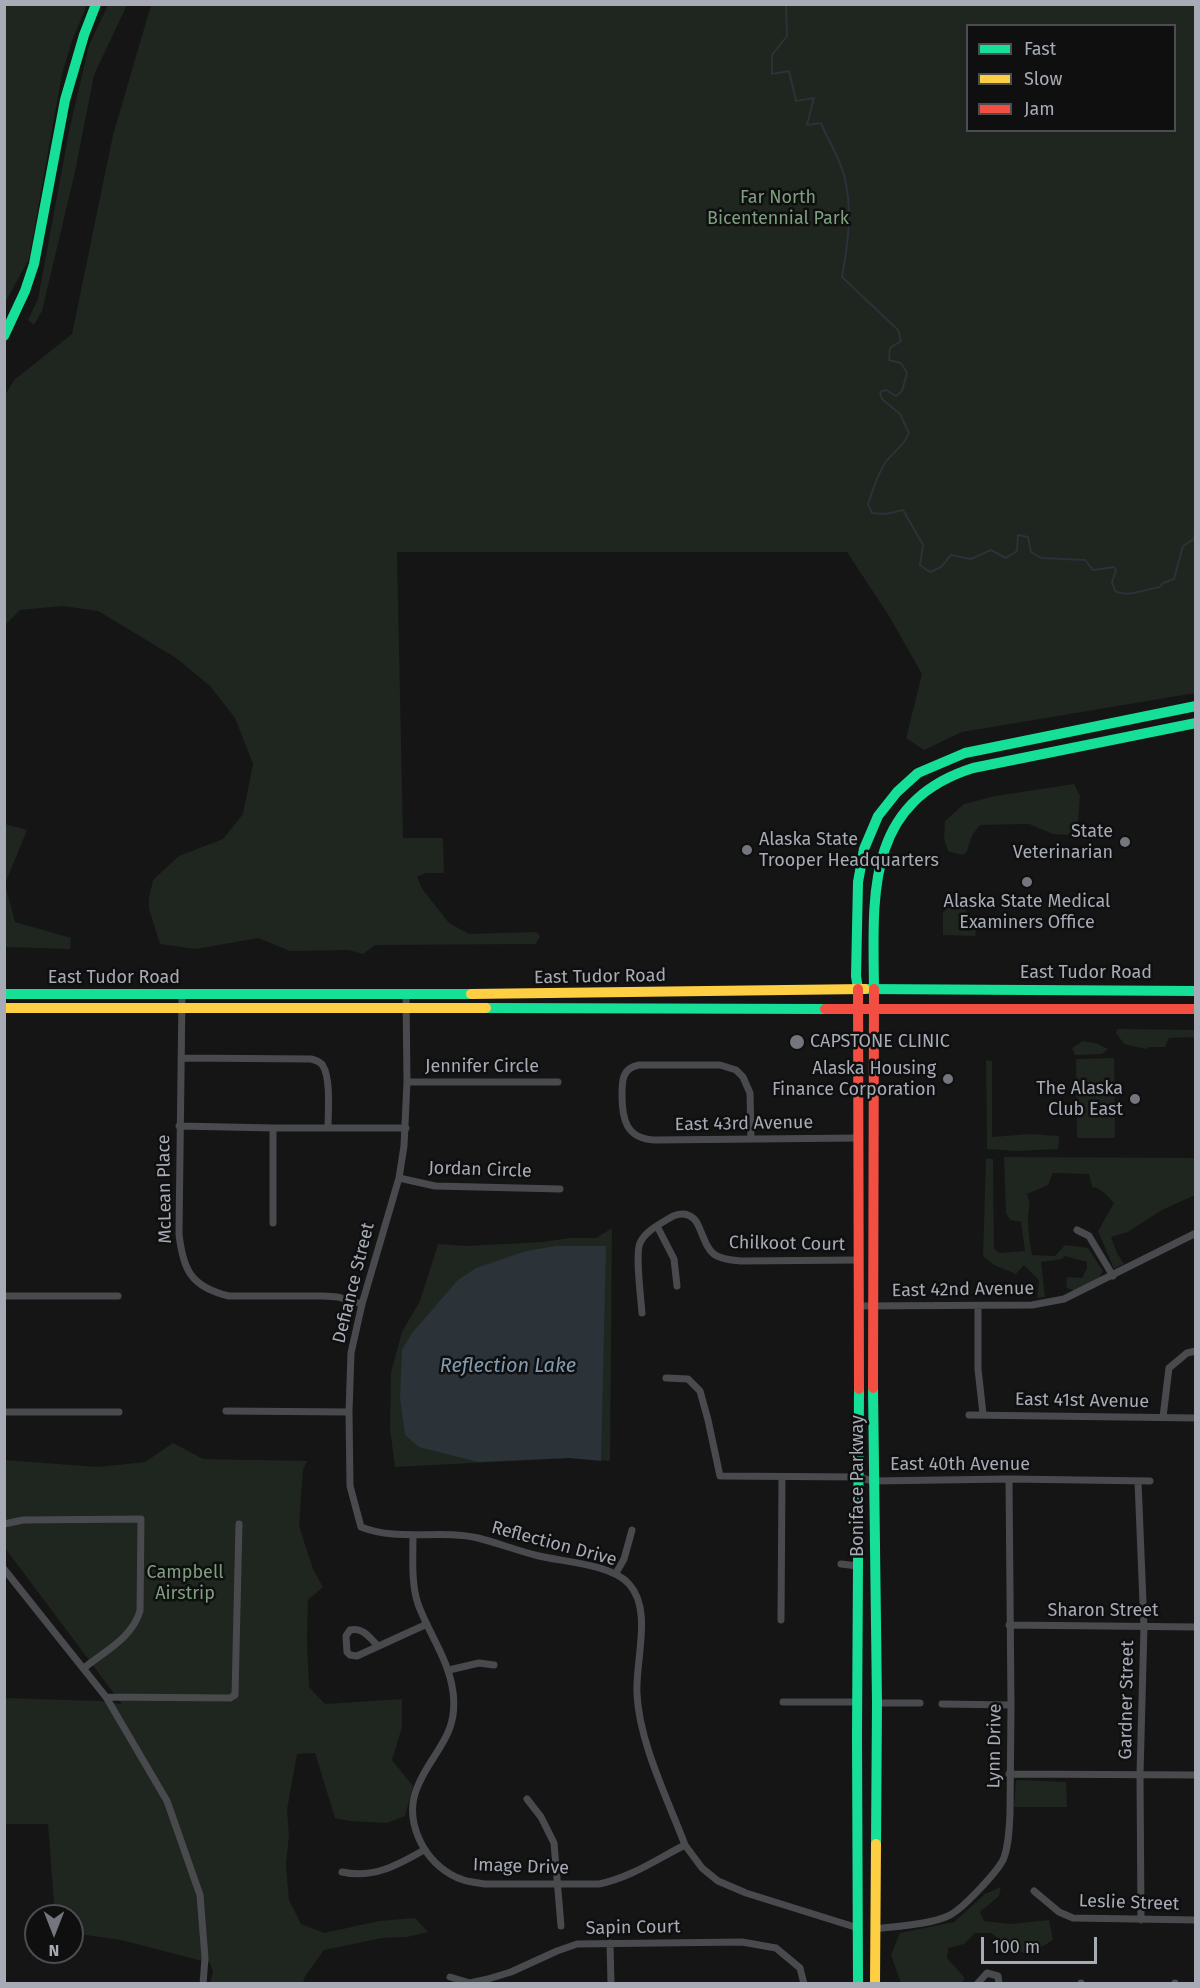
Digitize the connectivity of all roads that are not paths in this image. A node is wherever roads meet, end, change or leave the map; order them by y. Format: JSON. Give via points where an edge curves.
{"nodes":[{"id":1,"x":96,"y":4,"type":"edge"},
{"id":2,"x":4,"y":336,"type":"edge"},
{"id":3,"x":1196,"y":706,"type":"edge"},
{"id":4,"x":1196,"y":723,"type":"edge"},
{"id":5,"x":858,"y":989,"type":"junction"},
{"id":6,"x":874,"y":989,"type":"junction"},
{"id":7,"x":1196,"y":991,"type":"edge"},
{"id":8,"x":4,"y":994,"type":"edge"},
{"id":9,"x":182,"y":994,"type":"junction"},
{"id":10,"x":406,"y":994,"type":"junction"},
{"id":11,"x":4,"y":1008,"type":"edge"},
{"id":12,"x":182,"y":1008,"type":"junction"},
{"id":13,"x":406,"y":1008,"type":"junction"},
{"id":14,"x":858,"y":1009,"type":"junction"},
{"id":15,"x":874,"y":1009,"type":"junction"},
{"id":16,"x":1196,"y":1009,"type":"edge"},
{"id":17,"x":181,"y":1058,"type":"junction"},
{"id":18,"x":407,"y":1082,"type":"junction"},
{"id":19,"x":558,"y":1082,"type":"dead end"},
{"id":20,"x":179,"y":1126,"type":"junction"},
{"id":21,"x":273,"y":1128,"type":"junction"},
{"id":22,"x":328,"y":1128,"type":"junction"},
{"id":23,"x":406,"y":1128,"type":"junction"},
{"id":24,"x":859,"y":1138,"type":"junction"},
{"id":25,"x":751,"y":1139,"type":"junction"},
{"id":26,"x":399,"y":1178,"type":"junction"},
{"id":27,"x":560,"y":1189,"type":"dead end"},
{"id":28,"x":273,"y":1223,"type":"dead end"},
{"id":29,"x":657,"y":1226,"type":"junction"},
{"id":30,"x":1077,"y":1230,"type":"dead end"},
{"id":31,"x":1196,"y":1233,"type":"edge"},
{"id":32,"x":859,"y":1260,"type":"junction"},
{"id":33,"x":1113,"y":1276,"type":"junction"},
{"id":34,"x":677,"y":1286,"type":"dead end"},
{"id":35,"x":4,"y":1296,"type":"edge"},
{"id":36,"x":118,"y":1296,"type":"dead end"},
{"id":37,"x":362,"y":1304,"type":"junction"},
{"id":38,"x":859,"y":1306,"type":"junction"},
{"id":39,"x":874,"y":1306,"type":"junction"},
{"id":40,"x":978,"y":1306,"type":"junction"},
{"id":41,"x":642,"y":1313,"type":"dead end"},
{"id":42,"x":1196,"y":1351,"type":"edge"},
{"id":43,"x":666,"y":1378,"type":"dead end"},
{"id":44,"x":4,"y":1412,"type":"edge"},
{"id":45,"x":119,"y":1412,"type":"dead end"},
{"id":46,"x":226,"y":1412,"type":"dead end"},
{"id":47,"x":349,"y":1412,"type":"junction"},
{"id":48,"x":983,"y":1414,"type":"junction"},
{"id":49,"x":969,"y":1415,"type":"dead end"},
{"id":50,"x":1163,"y":1417,"type":"junction"},
{"id":51,"x":1196,"y":1418,"type":"edge"},
{"id":52,"x":782,"y":1477,"type":"junction"},
{"id":53,"x":858,"y":1477,"type":"junction"},
{"id":54,"x":1009,"y":1479,"type":"junction"},
{"id":55,"x":873,"y":1481,"type":"junction"},
{"id":56,"x":1138,"y":1481,"type":"junction"},
{"id":57,"x":1150,"y":1481,"type":"dead end"},
{"id":58,"x":4,"y":1524,"type":"edge"},
{"id":59,"x":239,"y":1524,"type":"dead end"},
{"id":60,"x":632,"y":1530,"type":"dead end"},
{"id":61,"x":413,"y":1536,"type":"junction"},
{"id":62,"x":841,"y":1564,"type":"dead end"},
{"id":63,"x":858,"y":1566,"type":"junction"},
{"id":64,"x":4,"y":1569,"type":"edge"},
{"id":65,"x":616,"y":1574,"type":"junction"},
{"id":66,"x":782,"y":1620,"type":"dead end"},
{"id":67,"x":427,"y":1624,"type":"junction"},
{"id":68,"x":1010,"y":1626,"type":"junction"},
{"id":69,"x":1144,"y":1627,"type":"junction"},
{"id":70,"x":1196,"y":1627,"type":"edge"},
{"id":71,"x":378,"y":1646,"type":"junction"},
{"id":72,"x":494,"y":1665,"type":"dead end"},
{"id":73,"x":84,"y":1668,"type":"junction"},
{"id":74,"x":449,"y":1670,"type":"junction"},
{"id":75,"x":106,"y":1697,"type":"junction"},
{"id":76,"x":783,"y":1702,"type":"dead end"},
{"id":77,"x":856,"y":1702,"type":"junction"},
{"id":78,"x":877,"y":1703,"type":"junction"},
{"id":79,"x":920,"y":1703,"type":"dead end"},
{"id":80,"x":942,"y":1704,"type":"dead end"},
{"id":81,"x":1011,"y":1705,"type":"junction"},
{"id":82,"x":1010,"y":1774,"type":"junction"},
{"id":83,"x":1140,"y":1774,"type":"junction"},
{"id":84,"x":1196,"y":1775,"type":"edge"},
{"id":85,"x":527,"y":1799,"type":"dead end"},
{"id":86,"x":685,"y":1845,"type":"junction"},
{"id":87,"x":424,"y":1850,"type":"junction"},
{"id":88,"x":342,"y":1872,"type":"dead end"},
{"id":89,"x":558,"y":1884,"type":"junction"},
{"id":90,"x":1034,"y":1891,"type":"dead end"},
{"id":91,"x":1141,"y":1920,"type":"junction"},
{"id":92,"x":1196,"y":1920,"type":"edge"},
{"id":93,"x":561,"y":1926,"type":"dead end"},
{"id":94,"x":858,"y":1928,"type":"junction"},
{"id":95,"x":875,"y":1929,"type":"junction"},
{"id":96,"x":610,"y":1943,"type":"junction"},
{"id":97,"x":450,"y":1977,"type":"dead end"},
{"id":98,"x":203,"y":1983,"type":"edge"},
{"id":99,"x":611,"y":1983,"type":"edge"},
{"id":100,"x":804,"y":1983,"type":"edge"},
{"id":101,"x":858,"y":1983,"type":"edge"},
{"id":102,"x":875,"y":1983,"type":"edge"},
{"id":103,"x":977,"y":1983,"type":"edge"},
{"id":104,"x":999,"y":1983,"type":"edge"}],
"edges":[{"from":1,"to":2,"type":"main road","via":[[65,97],[34,264]]},
{"from":3,"to":5,"type":"main road","name":"Boniface Parkway","via":[[965,753],[918,773],[879,816],[864,849],[858,882]]},
{"from":4,"to":6,"type":"main road","name":"Boniface Parkway","via":[[973,768],[927,789],[904,811],[887,838],[879,861]]},
{"from":5,"to":6,"type":"main road","name":"East Tudor Road"},
{"from":5,"to":10,"type":"main road","name":"East Tudor Road"},
{"from":5,"to":14,"type":"main road","name":"Boniface Parkway"},
{"from":6,"to":7,"type":"main road","name":"East Tudor Road"},
{"from":6,"to":15,"type":"main road","name":"Boniface Parkway"},
{"from":8,"to":9,"type":"main road","name":"East Tudor Road"},
{"from":9,"to":10,"type":"main road","name":"East Tudor Road"},
{"from":9,"to":12,"type":"street","name":"McLean Place"},
{"from":10,"to":13,"type":"street","name":"Defiance Street"},
{"from":11,"to":12,"type":"main road","name":"East Tudor Road"},
{"from":12,"to":13,"type":"main road","name":"East Tudor Road"},
{"from":12,"to":17,"type":"street","name":"McLean Place"},
{"from":13,"to":14,"type":"main road","name":"East Tudor Road"},
{"from":13,"to":18,"type":"street","name":"Defiance Street"},
{"from":14,"to":15,"type":"main road","name":"East Tudor Road"},
{"from":14,"to":24,"type":"main road","name":"Boniface Parkway"},
{"from":15,"to":16,"type":"main road","name":"East Tudor Road"},
{"from":15,"to":39,"type":"main road","name":"Boniface Parkway"},
{"from":17,"to":20,"type":"street","name":"McLean Place"},
{"from":17,"to":22,"type":"street","via":[[317,1061],[323,1065],[326,1078]]},
{"from":18,"to":19,"type":"street","name":"Jennifer Circle"},
{"from":18,"to":23,"type":"street","name":"Defiance Street"},
{"from":20,"to":21,"type":"street"},
{"from":20,"to":37,"type":"street","name":"McLean Place","via":[[182,1258],[189,1274],[201,1286],[229,1296],[323,1296]]},
{"from":21,"to":22,"type":"street"},
{"from":21,"to":28,"type":"street"},
{"from":22,"to":23,"type":"street"},
{"from":23,"to":26,"type":"street","name":"Defiance Street"},
{"from":24,"to":25,"type":"street","name":"East 43rd Avenue"},
{"from":24,"to":32,"type":"main road","name":"Boniface Parkway"},
{"from":25,"to":25,"type":"street","name":"East 43rd Avenue","via":[[750,1093],[734,1069],[723,1065],[639,1065],[625,1073],[622,1112],[632,1132],[641,1137]]},
{"from":26,"to":27,"type":"street","name":"Jordan Circle","via":[[435,1186]]},
{"from":26,"to":37,"type":"street","name":"Defiance Street"},
{"from":29,"to":32,"type":"street","name":"Chilkoot Court","via":[[676,1215],[689,1215],[697,1222],[710,1251],[727,1260]]},
{"from":29,"to":34,"type":"street","via":[[674,1259]]},
{"from":29,"to":41,"type":"street","name":"Chilkoot Court","via":[[645,1235],[638,1248]]},
{"from":30,"to":33,"type":"street","via":[[1089,1236]]},
{"from":31,"to":33,"type":"street","name":"East 42nd Avenue"},
{"from":32,"to":38,"type":"main road","name":"Boniface Parkway"},
{"from":33,"to":40,"type":"street","name":"East 42nd Avenue","via":[[1064,1299],[1032,1305]]},
{"from":35,"to":36,"type":"street"},
{"from":37,"to":47,"type":"street","name":"Defiance Street","via":[[351,1353]]},
{"from":38,"to":39,"type":"street","name":"East 42nd Avenue"},
{"from":38,"to":53,"type":"main road","name":"Boniface Parkway"},
{"from":39,"to":40,"type":"street","name":"East 42nd Avenue"},
{"from":39,"to":55,"type":"main road","name":"Boniface Parkway"},
{"from":40,"to":48,"type":"street"},
{"from":42,"to":50,"type":"street","via":[[1187,1353],[1169,1368]]},
{"from":43,"to":52,"type":"street","name":"East 40th Avenue","via":[[688,1379],[700,1391],[720,1476]]},
{"from":44,"to":45,"type":"street"},
{"from":46,"to":47,"type":"street"},
{"from":47,"to":61,"type":"street","name":"Defiance Street","via":[[350,1486],[361,1527],[377,1533]]},
{"from":48,"to":49,"type":"street","name":"East 41st Avenue"},
{"from":48,"to":50,"type":"street","name":"East 41st Avenue"},
{"from":50,"to":51,"type":"street","name":"East 41st Avenue"},
{"from":52,"to":53,"type":"street","name":"East 40th Avenue"},
{"from":52,"to":66,"type":"street"},
{"from":53,"to":55,"type":"street","name":"East 40th Avenue"},
{"from":53,"to":63,"type":"main road","name":"Boniface Parkway"},
{"from":54,"to":55,"type":"street","name":"East 40th Avenue"},
{"from":54,"to":56,"type":"street","name":"East 40th Avenue"},
{"from":54,"to":68,"type":"street","name":"Lynn Drive"},
{"from":55,"to":78,"type":"main road","name":"Boniface Parkway"},
{"from":56,"to":57,"type":"street","name":"East 40th Avenue"},
{"from":56,"to":69,"type":"street","name":"Gardner Street"},
{"from":58,"to":73,"type":"street","via":[[23,1520],[141,1519],[137,1623]]},
{"from":59,"to":75,"type":"street","via":[[236,1695]]},
{"from":60,"to":65,"type":"street"},
{"from":61,"to":65,"type":"street","name":"Reflection Drive","via":[[476,1538]]},
{"from":61,"to":67,"type":"street","name":"Image Drive","via":[[413,1580]]},
{"from":62,"to":63,"type":"street"},
{"from":63,"to":77,"type":"main road","name":"Boniface Parkway"},
{"from":64,"to":73,"type":"street"},
{"from":65,"to":86,"type":"street","name":"Reflection Drive","via":[[629,1583],[638,1598],[642,1618],[637,1697],[643,1731]]},
{"from":67,"to":71,"type":"street"},
{"from":67,"to":74,"type":"street","name":"Image Drive"},
{"from":68,"to":69,"type":"street","name":"Sharon Street"},
{"from":68,"to":81,"type":"street","name":"Lynn Drive"},
{"from":69,"to":70,"type":"street","name":"Sharon Street"},
{"from":69,"to":83,"type":"street","name":"Gardner Street"},
{"from":71,"to":71,"type":"street","via":[[357,1656],[350,1655],[346,1636],[357,1628]]},
{"from":72,"to":74,"type":"street","via":[[479,1663]]},
{"from":73,"to":75,"type":"street"},
{"from":74,"to":87,"type":"street","name":"Image Drive","via":[[453,1717],[447,1738],[415,1791],[413,1813]]},
{"from":75,"to":98,"type":"street","via":[[167,1801],[200,1895]]},
{"from":76,"to":77,"type":"street"},
{"from":77,"to":94,"type":"main road","name":"Boniface Parkway"},
{"from":78,"to":79,"type":"street"},
{"from":78,"to":95,"type":"main road","name":"Boniface Parkway"},
{"from":80,"to":81,"type":"street"},
{"from":81,"to":82,"type":"street","name":"Lynn Drive"},
{"from":82,"to":83,"type":"street"},
{"from":82,"to":95,"type":"street","name":"Lynn Drive","via":[[1009,1832],[1003,1858],[995,1871],[950,1916]]},
{"from":83,"to":84,"type":"street"},
{"from":83,"to":91,"type":"street","name":"Gardner Street"},
{"from":85,"to":89,"type":"street","via":[[541,1816],[554,1843]]},
{"from":86,"to":89,"type":"street","name":"Image Drive","via":[[613,1881]]},
{"from":86,"to":94,"type":"street","via":[[702,1868],[718,1881]]},
{"from":87,"to":88,"type":"street","via":[[384,1870],[365,1875]]},
{"from":87,"to":89,"type":"street","name":"Image Drive","via":[[436,1864],[466,1881]]},
{"from":89,"to":93,"type":"street"},
{"from":90,"to":91,"type":"street","name":"Leslie Street","via":[[1059,1912],[1073,1918]]},
{"from":91,"to":92,"type":"street","name":"Leslie Street"},
{"from":94,"to":101,"type":"main road","name":"Boniface Parkway"},
{"from":95,"to":102,"type":"main road","name":"Boniface Parkway"},
{"from":96,"to":97,"type":"street","name":"Sapin Court","via":[[577,1944],[511,1972],[470,1983]]},
{"from":96,"to":99,"type":"street"},
{"from":96,"to":100,"type":"street","name":"Sapin Court","via":[[742,1942],[776,1948],[800,1968]]},
{"from":103,"to":104,"type":"street","via":[[987,1972],[998,1976]]}]}
